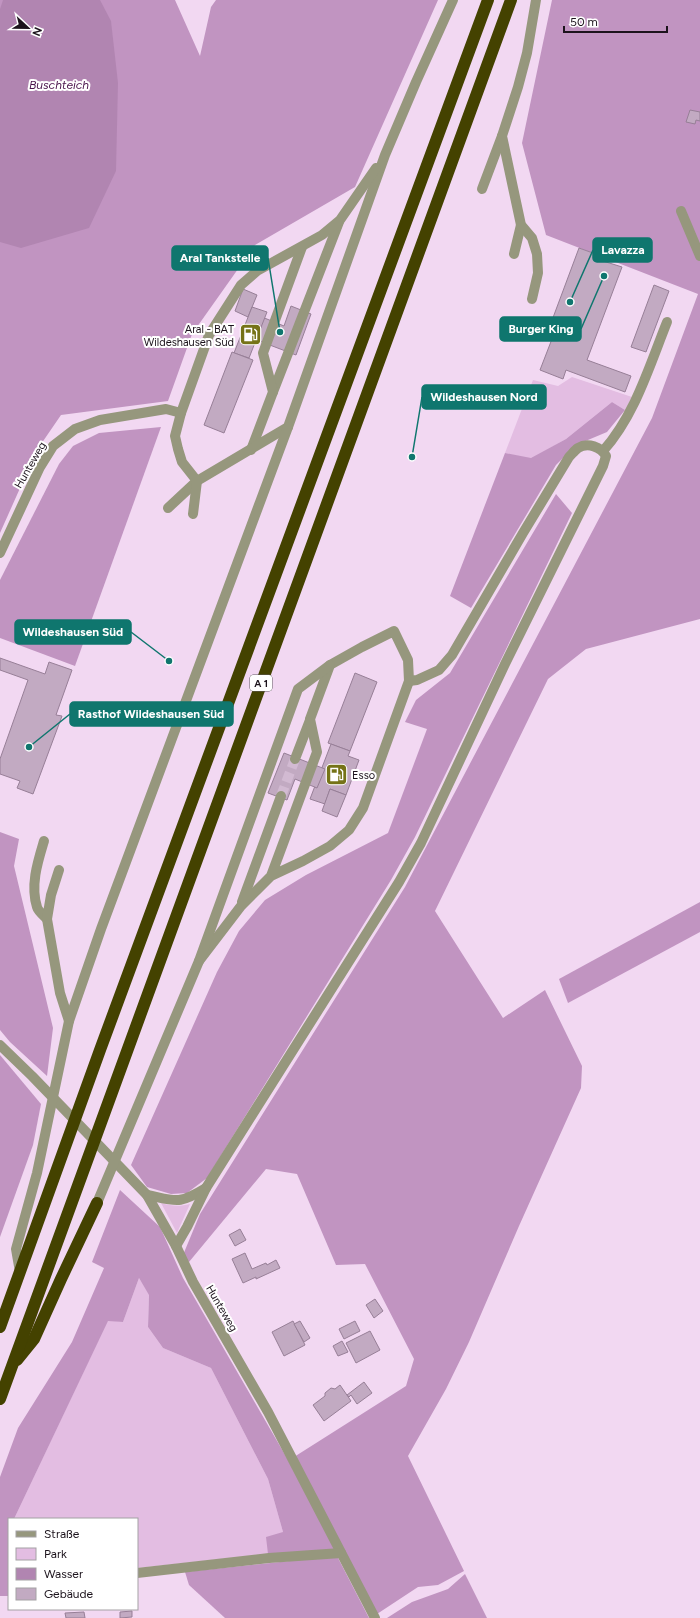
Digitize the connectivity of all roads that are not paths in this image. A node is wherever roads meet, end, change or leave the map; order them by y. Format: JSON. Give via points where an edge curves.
{"nodes":[{"id":1,"x":453,"y":0,"type":"edge"},
{"id":2,"x":488,"y":0,"type":"edge"},
{"id":3,"x":511,"y":0,"type":"edge"},
{"id":4,"x":536,"y":0,"type":"edge"},
{"id":5,"x":502,"y":136,"type":"junction"},
{"id":6,"x":385,"y":155,"type":"junction"},
{"id":7,"x":482,"y":189,"type":"dead end"},
{"id":8,"x":681,"y":211,"type":"dead end"},
{"id":9,"x":340,"y":220,"type":"junction"},
{"id":10,"x":521,"y":225,"type":"junction"},
{"id":11,"x":302,"y":247,"type":"junction"},
{"id":12,"x":514,"y":254,"type":"dead end"},
{"id":13,"x":700,"y":256,"type":"edge"},
{"id":14,"x":532,"y":299,"type":"dead end"},
{"id":15,"x":667,"y":322,"type":"dead end"},
{"id":16,"x":273,"y":392,"type":"junction"},
{"id":17,"x":181,"y":413,"type":"junction"},
{"id":18,"x":288,"y":427,"type":"junction"},
{"id":19,"x":251,"y":450,"type":"junction"},
{"id":20,"x":603,"y":451,"type":"junction"},
{"id":21,"x":197,"y":481,"type":"junction"},
{"id":22,"x":168,"y":508,"type":"dead end"},
{"id":23,"x":193,"y":514,"type":"dead end"},
{"id":24,"x":0,"y":553,"type":"edge"},
{"id":25,"x":330,"y":665,"type":"junction"},
{"id":26,"x":409,"y":681,"type":"junction"},
{"id":27,"x":310,"y":719,"type":"junction"},
{"id":28,"x":295,"y":759,"type":"tunnel mouth"},
{"id":29,"x":281,"y":796,"type":"tunnel mouth"},
{"id":30,"x":44,"y":841,"type":"dead end"},
{"id":31,"x":59,"y":870,"type":"dead end"},
{"id":32,"x":271,"y":876,"type":"junction"},
{"id":33,"x":241,"y":906,"type":"junction"},
{"id":34,"x":47,"y":919,"type":"junction"},
{"id":35,"x":199,"y":961,"type":"junction"},
{"id":36,"x":70,"y":1021,"type":"junction"},
{"id":37,"x":0,"y":1045,"type":"edge"},
{"id":38,"x":206,"y":1188,"type":"junction"},
{"id":39,"x":148,"y":1195,"type":"junction"},
{"id":40,"x":97,"y":1203,"type":"joint"},
{"id":41,"x":176,"y":1246,"type":"junction"},
{"id":42,"x":20,"y":1272,"type":"junction"},
{"id":43,"x":0,"y":1327,"type":"edge"},
{"id":44,"x":12,"y":1367,"type":"junction"},
{"id":45,"x":0,"y":1399,"type":"edge"},
{"id":46,"x":341,"y":1553,"type":"junction"},
{"id":47,"x":138,"y":1573,"type":"edge"},
{"id":48,"x":375,"y":1618,"type":"edge"}],
"edges":[{"from":1,"to":6,"type":"street"},
{"from":2,"to":42,"type":"highway","number":"A 1","via":[[105,1035]]},
{"from":3,"to":44,"type":"highway","number":"A 1"},
{"from":4,"to":5,"type":"street","via":[[527,52]]},
{"from":5,"to":7,"type":"street"},
{"from":5,"to":10,"type":"street"},
{"from":6,"to":9,"type":"street"},
{"from":6,"to":18,"type":"street"},
{"from":8,"to":13,"type":"street"},
{"from":9,"to":11,"type":"street"},
{"from":9,"to":16,"type":"street"},
{"from":10,"to":12,"type":"street"},
{"from":10,"to":14,"type":"street","via":[[532,238],[537,254],[538,273]]},
{"from":11,"to":16,"type":"street","via":[[263,353]]},
{"from":11,"to":17,"type":"street","via":[[257,271],[240,285],[209,335]]},
{"from":15,"to":20,"type":"street","via":[[634,404],[616,436]]},
{"from":16,"to":19,"type":"street"},
{"from":17,"to":21,"type":"street","via":[[176,436],[178,449],[182,462]]},
{"from":17,"to":24,"type":"street","name":"Hunteweg","via":[[166,409],[100,420],[75,429],[53,446],[40,467]]},
{"from":18,"to":19,"type":"street"},
{"from":18,"to":36,"type":"street","via":[[101,929]]},
{"from":19,"to":21,"type":"street"},
{"from":20,"to":26,"type":"street","via":[[594,446],[586,446],[579,448],[569,457],[452,655],[439,670]]},
{"from":20,"to":38,"type":"street","via":[[606,456],[603,466],[505,664],[421,843]]},
{"from":21,"to":22,"type":"street"},
{"from":21,"to":23,"type":"street"},
{"from":25,"to":26,"type":"street","via":[[394,631],[408,660]]},
{"from":25,"to":27,"type":"street"},
{"from":25,"to":35,"type":"street","via":[[298,689]]},
{"from":26,"to":32,"type":"street","via":[[363,808],[349,830],[330,846]]},
{"from":27,"to":28,"type":"street"},
{"from":27,"to":32,"type":"street","via":[[317,752]]},
{"from":29,"to":33,"type":"street"},
{"from":30,"to":34,"type":"street","via":[[37,865],[35,886],[37,908]]},
{"from":31,"to":34,"type":"street"},
{"from":32,"to":33,"type":"street"},
{"from":33,"to":35,"type":"street"},
{"from":34,"to":36,"type":"street","via":[[60,993]]},
{"from":35,"to":40,"type":"street"},
{"from":36,"to":42,"type":"street","via":[[37,1174],[16,1249]]},
{"from":37,"to":39,"type":"street","name":"Hunteweg"},
{"from":38,"to":39,"type":"street","via":[[181,1201]]},
{"from":38,"to":41,"type":"street"},
{"from":39,"to":41,"type":"street","name":"Hunteweg"},
{"from":40,"to":44,"type":"highway","via":[[34,1339]]},
{"from":41,"to":46,"type":"street","name":"Hunteweg","via":[[193,1282],[268,1412]]},
{"from":42,"to":43,"type":"highway","number":"A 1"},
{"from":44,"to":45,"type":"highway","number":"A 1"},
{"from":46,"to":47,"type":"street","via":[[269,1558]]},
{"from":46,"to":48,"type":"street","name":"Hunteweg"}]}
